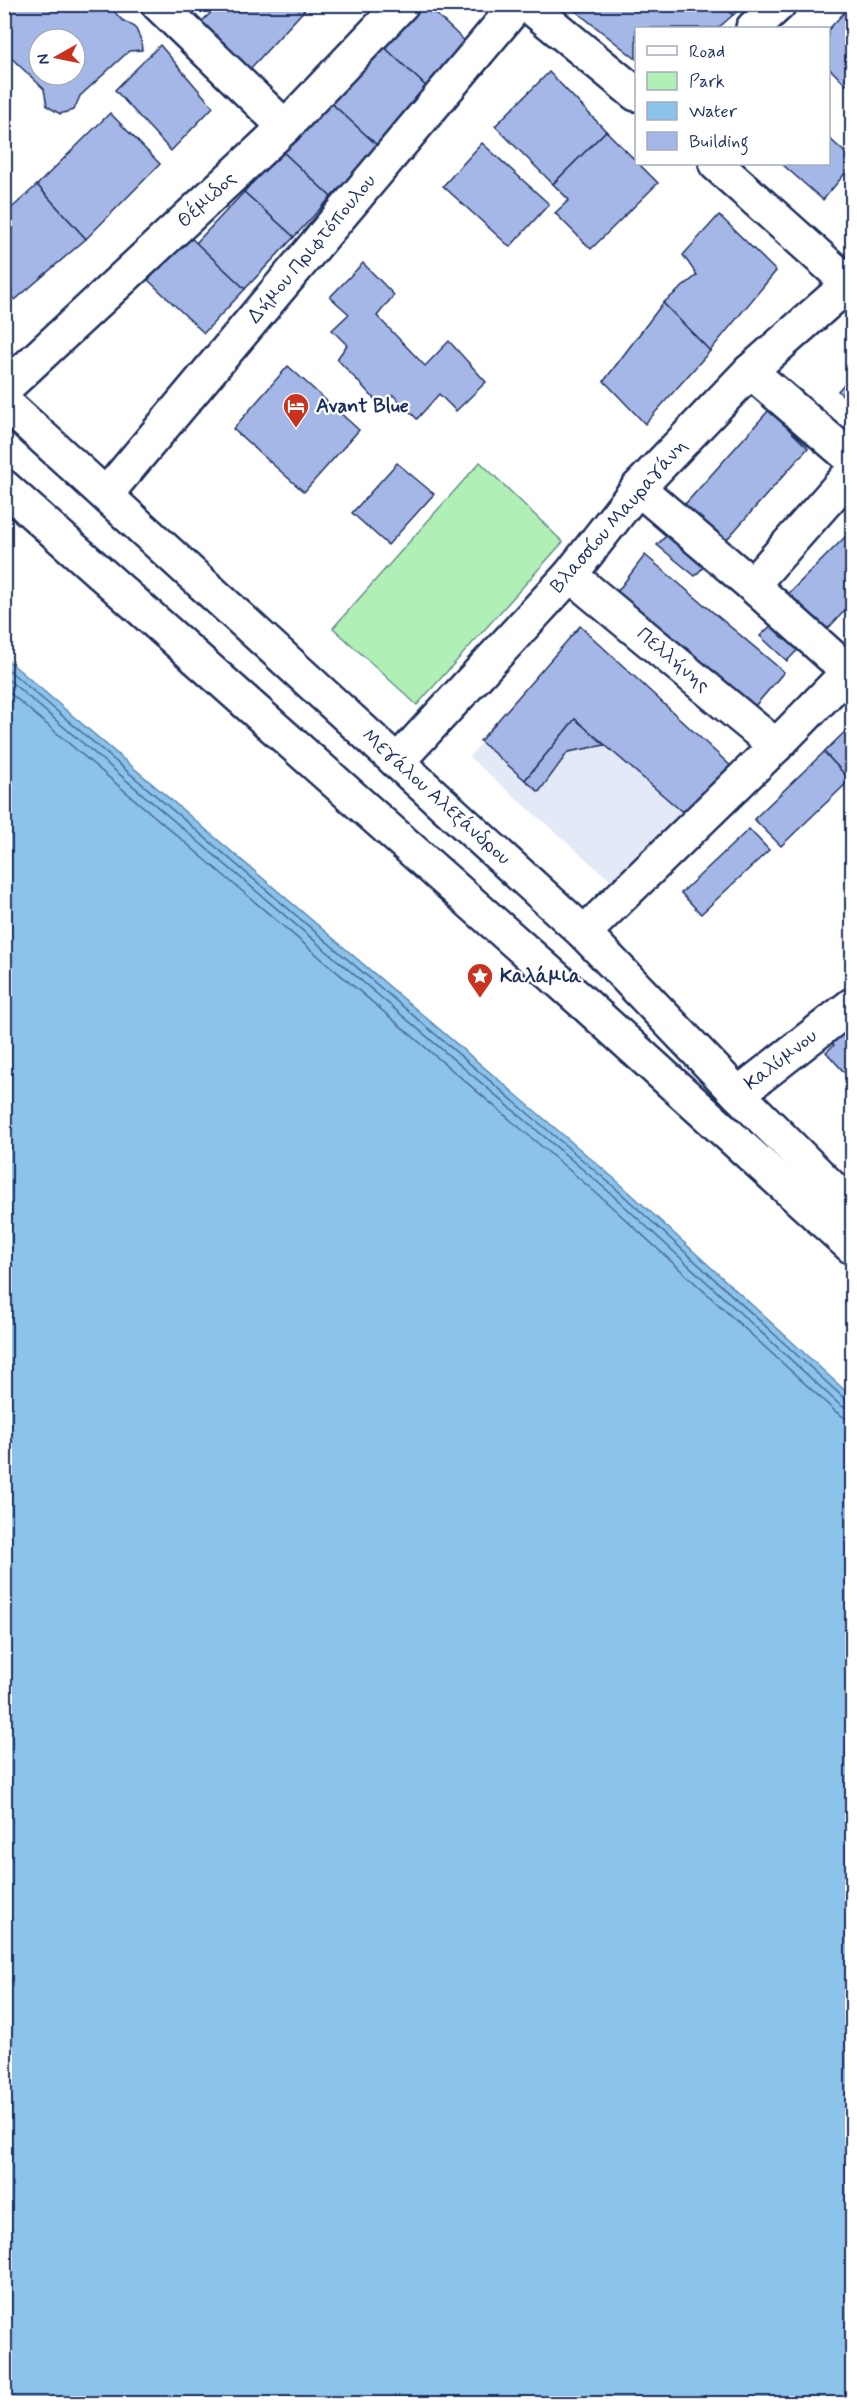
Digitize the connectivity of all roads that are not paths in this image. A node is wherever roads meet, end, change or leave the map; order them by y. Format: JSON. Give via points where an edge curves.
{"nodes":[{"id":1,"x":158,"y":4,"type":"edge"},
{"id":2,"x":402,"y":4,"type":"edge"},
{"id":3,"x":518,"y":4,"type":"edge"},
{"id":4,"x":527,"y":4,"type":"edge"},
{"id":5,"x":779,"y":4,"type":"edge"},
{"id":6,"x":754,"y":27,"type":"edge"},
{"id":7,"x":635,"y":93,"type":"edge"},
{"id":8,"x":285,"y":127,"type":"junction"},
{"id":9,"x":717,"y":165,"type":"edge"},
{"id":10,"x":852,"y":284,"type":"edge"},
{"id":11,"x":750,"y":371,"type":"junction"},
{"id":12,"x":4,"y":389,"type":"edge"},
{"id":13,"x":4,"y":402,"type":"edge"},
{"id":14,"x":852,"y":459,"type":"edge"},
{"id":15,"x":852,"y":472,"type":"edge"},
{"id":16,"x":4,"y":487,"type":"edge"},
{"id":17,"x":638,"y":488,"type":"junction"},
{"id":18,"x":107,"y":494,"type":"junction"},
{"id":19,"x":570,"y":575,"type":"junction"},
{"id":20,"x":752,"y":585,"type":"junction"},
{"id":21,"x":851,"y":670,"type":"edge"},
{"id":22,"x":776,"y":746,"type":"junction"},
{"id":23,"x":397,"y":762,"type":"junction"},
{"id":24,"x":584,"y":933,"type":"junction"},
{"id":25,"x":852,"y":1005,"type":"edge"},
{"id":26,"x":738,"y":1094,"type":"junction"},
{"id":27,"x":850,"y":1201,"type":"edge"},
{"id":28,"x":852,"y":1247,"type":"edge"}],
"edges":[{"from":1,"to":8,"type":"street"},
{"from":2,"to":8,"type":"street","name":"Θέμιδος"},
{"from":3,"to":18,"type":"street","name":"Δήμου Πριφτόπουλου"},
{"from":4,"to":7,"type":"street"},
{"from":5,"to":6,"type":"street"},
{"from":8,"to":12,"type":"street","name":"Θέμιδος"},
{"from":9,"to":10,"type":"street"},
{"from":10,"to":11,"type":"street","name":"Βλασσίου Μαυραγάνη"},
{"from":11,"to":14,"type":"street"},
{"from":11,"to":17,"type":"street","name":"Βλασσίου Μαυραγάνη"},
{"from":13,"to":18,"type":"street","name":"Μεγάλου Αλεξάνδρου"},
{"from":15,"to":20,"type":"street"},
{"from":16,"to":28,"type":"street"},
{"from":17,"to":19,"type":"street","name":"Βλασσίου Μαυραγάνη"},
{"from":17,"to":20,"type":"street"},
{"from":18,"to":23,"type":"street","name":"Μεγάλου Αλεξάνδρου"},
{"from":19,"to":22,"type":"street","name":"Πελλήνης"},
{"from":19,"to":23,"type":"street","name":"Βλασσίου Μαυραγάνη"},
{"from":20,"to":21,"type":"street"},
{"from":21,"to":22,"type":"street"},
{"from":22,"to":24,"type":"street"},
{"from":23,"to":24,"type":"street","name":"Μεγάλου Αλεξάνδρου"},
{"from":24,"to":26,"type":"street","name":"Μεγάλου Αλεξάνδρου"},
{"from":25,"to":26,"type":"street","name":"Καλύμνου"},
{"from":26,"to":27,"type":"street","name":"Μεγάλου Αλεξάνδρου"}]}
